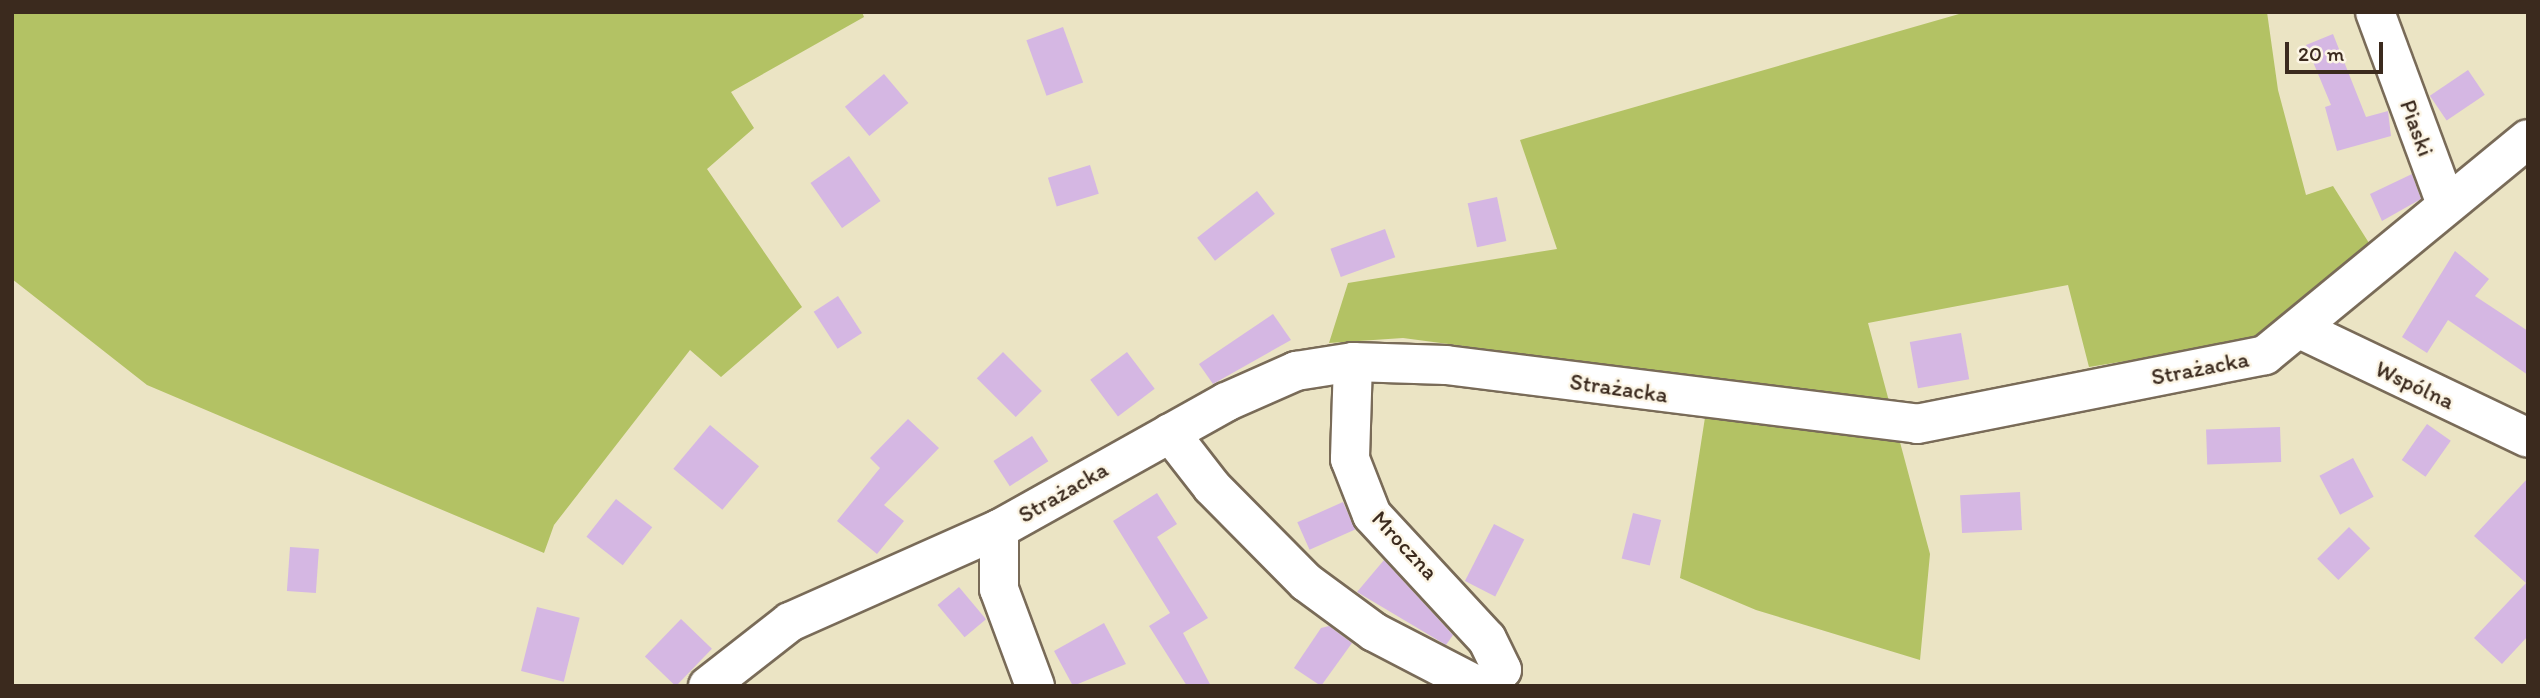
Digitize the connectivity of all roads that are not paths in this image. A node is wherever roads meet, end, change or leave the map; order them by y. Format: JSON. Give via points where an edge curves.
{"nodes":[{"id":1,"x":2375,"y":12,"type":"edge"},
{"id":2,"x":2528,"y":139,"type":"edge"},
{"id":3,"x":2445,"y":204,"type":"junction"},
{"id":4,"x":2302,"y":330,"type":"junction"},
{"id":5,"x":1353,"y":362,"type":"junction"},
{"id":6,"x":1170,"y":433,"type":"junction"},
{"id":7,"x":2528,"y":438,"type":"edge"},
{"id":8,"x":999,"y":529,"type":"junction"},
{"id":9,"x":1488,"y":681,"type":"edge"},
{"id":10,"x":708,"y":686,"type":"edge"},
{"id":11,"x":1035,"y":686,"type":"edge"}],
"edges":[{"from":1,"to":3,"type":"street","name":"Piaski"},
{"from":2,"to":3,"type":"street","name":"Strażacka"},
{"from":3,"to":4,"type":"street","name":"Strażacka"},
{"from":4,"to":5,"type":"street","name":"Strażacka","via":[[2265,355],[1917,424],[1446,365]]},
{"from":4,"to":7,"type":"street","name":"Wspólna"},
{"from":5,"to":6,"type":"street","name":"Strażacka","via":[[1296,371]]},
{"from":5,"to":9,"type":"street","name":"Mroczna","via":[[1350,460],[1372,515],[1450,593],[1487,639]]},
{"from":6,"to":8,"type":"street","name":"Strażacka"},
{"from":6,"to":9,"type":"street","via":[[1212,486],[1306,582],[1374,632]]},
{"from":8,"to":10,"type":"street","name":"Strażacka","via":[[790,622]]},
{"from":8,"to":11,"type":"street","via":[[999,589]]}]}
